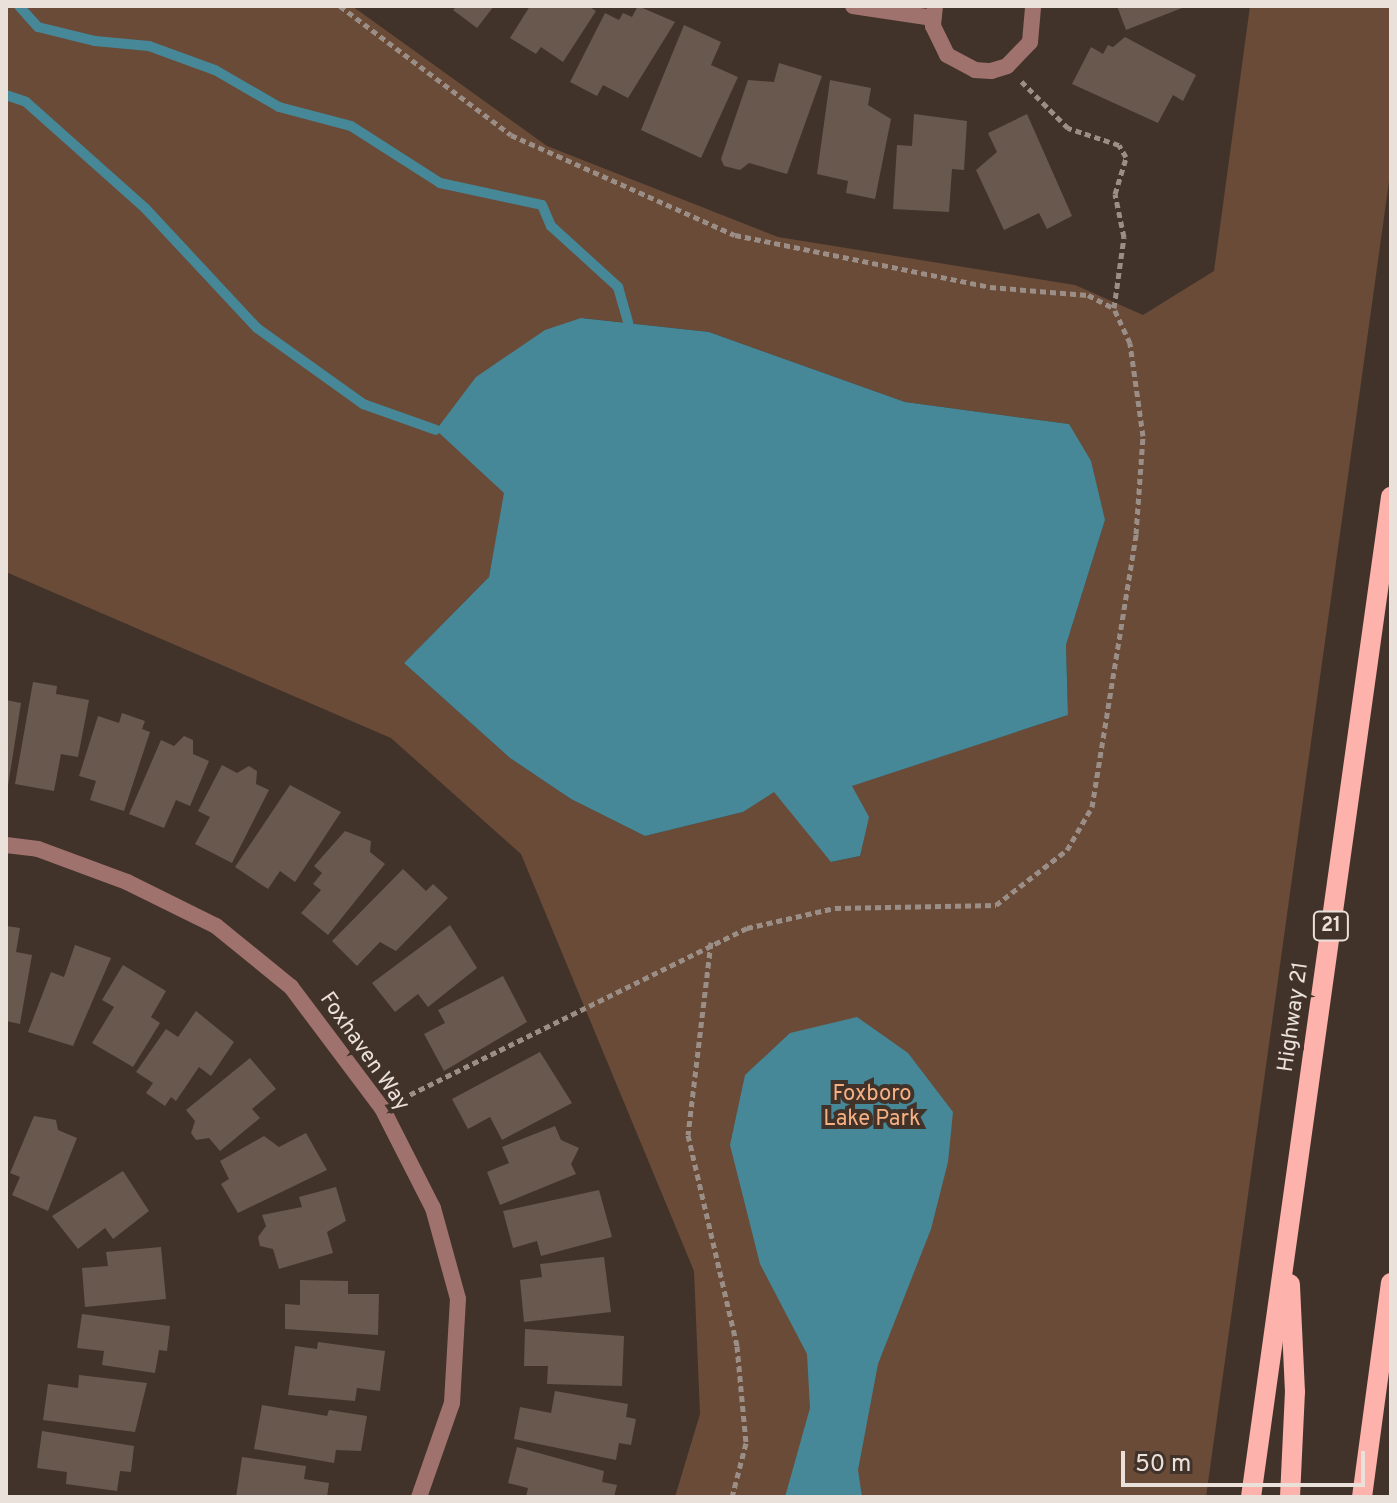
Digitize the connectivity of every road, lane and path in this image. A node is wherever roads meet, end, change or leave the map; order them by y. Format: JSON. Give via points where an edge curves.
{"nodes":[{"id":1,"x":340,"y":6,"type":"edge"},
{"id":2,"x":853,"y":6,"type":"edge"},
{"id":3,"x":1033,"y":6,"type":"edge"},
{"id":4,"x":934,"y":12,"type":"edge"},
{"id":5,"x":1008,"y":65,"type":"junction"},
{"id":6,"x":1114,"y":308,"type":"junction"},
{"id":7,"x":1391,"y":497,"type":"edge"},
{"id":8,"x":6,"y":845,"type":"edge"},
{"id":9,"x":711,"y":942,"type":"junction"},
{"id":10,"x":382,"y":1108,"type":"junction"},
{"id":11,"x":1288,"y":1232,"type":"junction"},
{"id":12,"x":1391,"y":1283,"type":"edge"},
{"id":13,"x":419,"y":1497,"type":"edge"},
{"id":14,"x":732,"y":1497,"type":"edge"},
{"id":15,"x":1251,"y":1497,"type":"edge"},
{"id":16,"x":1290,"y":1497,"type":"edge"},
{"id":17,"x":1362,"y":1497,"type":"edge"}],
"edges":[{"from":1,"to":6,"type":"path","via":[[511,135],[735,235],[990,287],[1088,295]]},
{"from":2,"to":4,"type":"street"},
{"from":3,"to":5,"type":"street","via":[[1030,42]]},
{"from":4,"to":5,"type":"street","via":[[938,42],[960,65],[991,71]]},
{"from":5,"to":6,"type":"path","via":[[1068,128],[1123,149],[1115,203],[1123,259]]},
{"from":6,"to":9,"type":"path","via":[[1130,343],[1143,436],[1136,534],[1092,807],[1067,850],[996,905],[835,908]]},
{"from":7,"to":11,"type":"main road","name":"Highway 21","number":"21"},
{"from":8,"to":10,"type":"street","name":"Foxhaven Way","via":[[38,849],[127,882],[216,926],[291,987]]},
{"from":9,"to":10,"type":"path"},
{"from":9,"to":14,"type":"path","via":[[688,1135],[737,1346],[746,1443]]},
{"from":10,"to":13,"type":"street","name":"Foxhaven Way","via":[[433,1208],[458,1299],[452,1403]]},
{"from":11,"to":15,"type":"main road","name":"Highway 21","number":"21"},
{"from":11,"to":16,"type":"main road","via":[[1295,1392]]},
{"from":12,"to":17,"type":"main road"}]}
